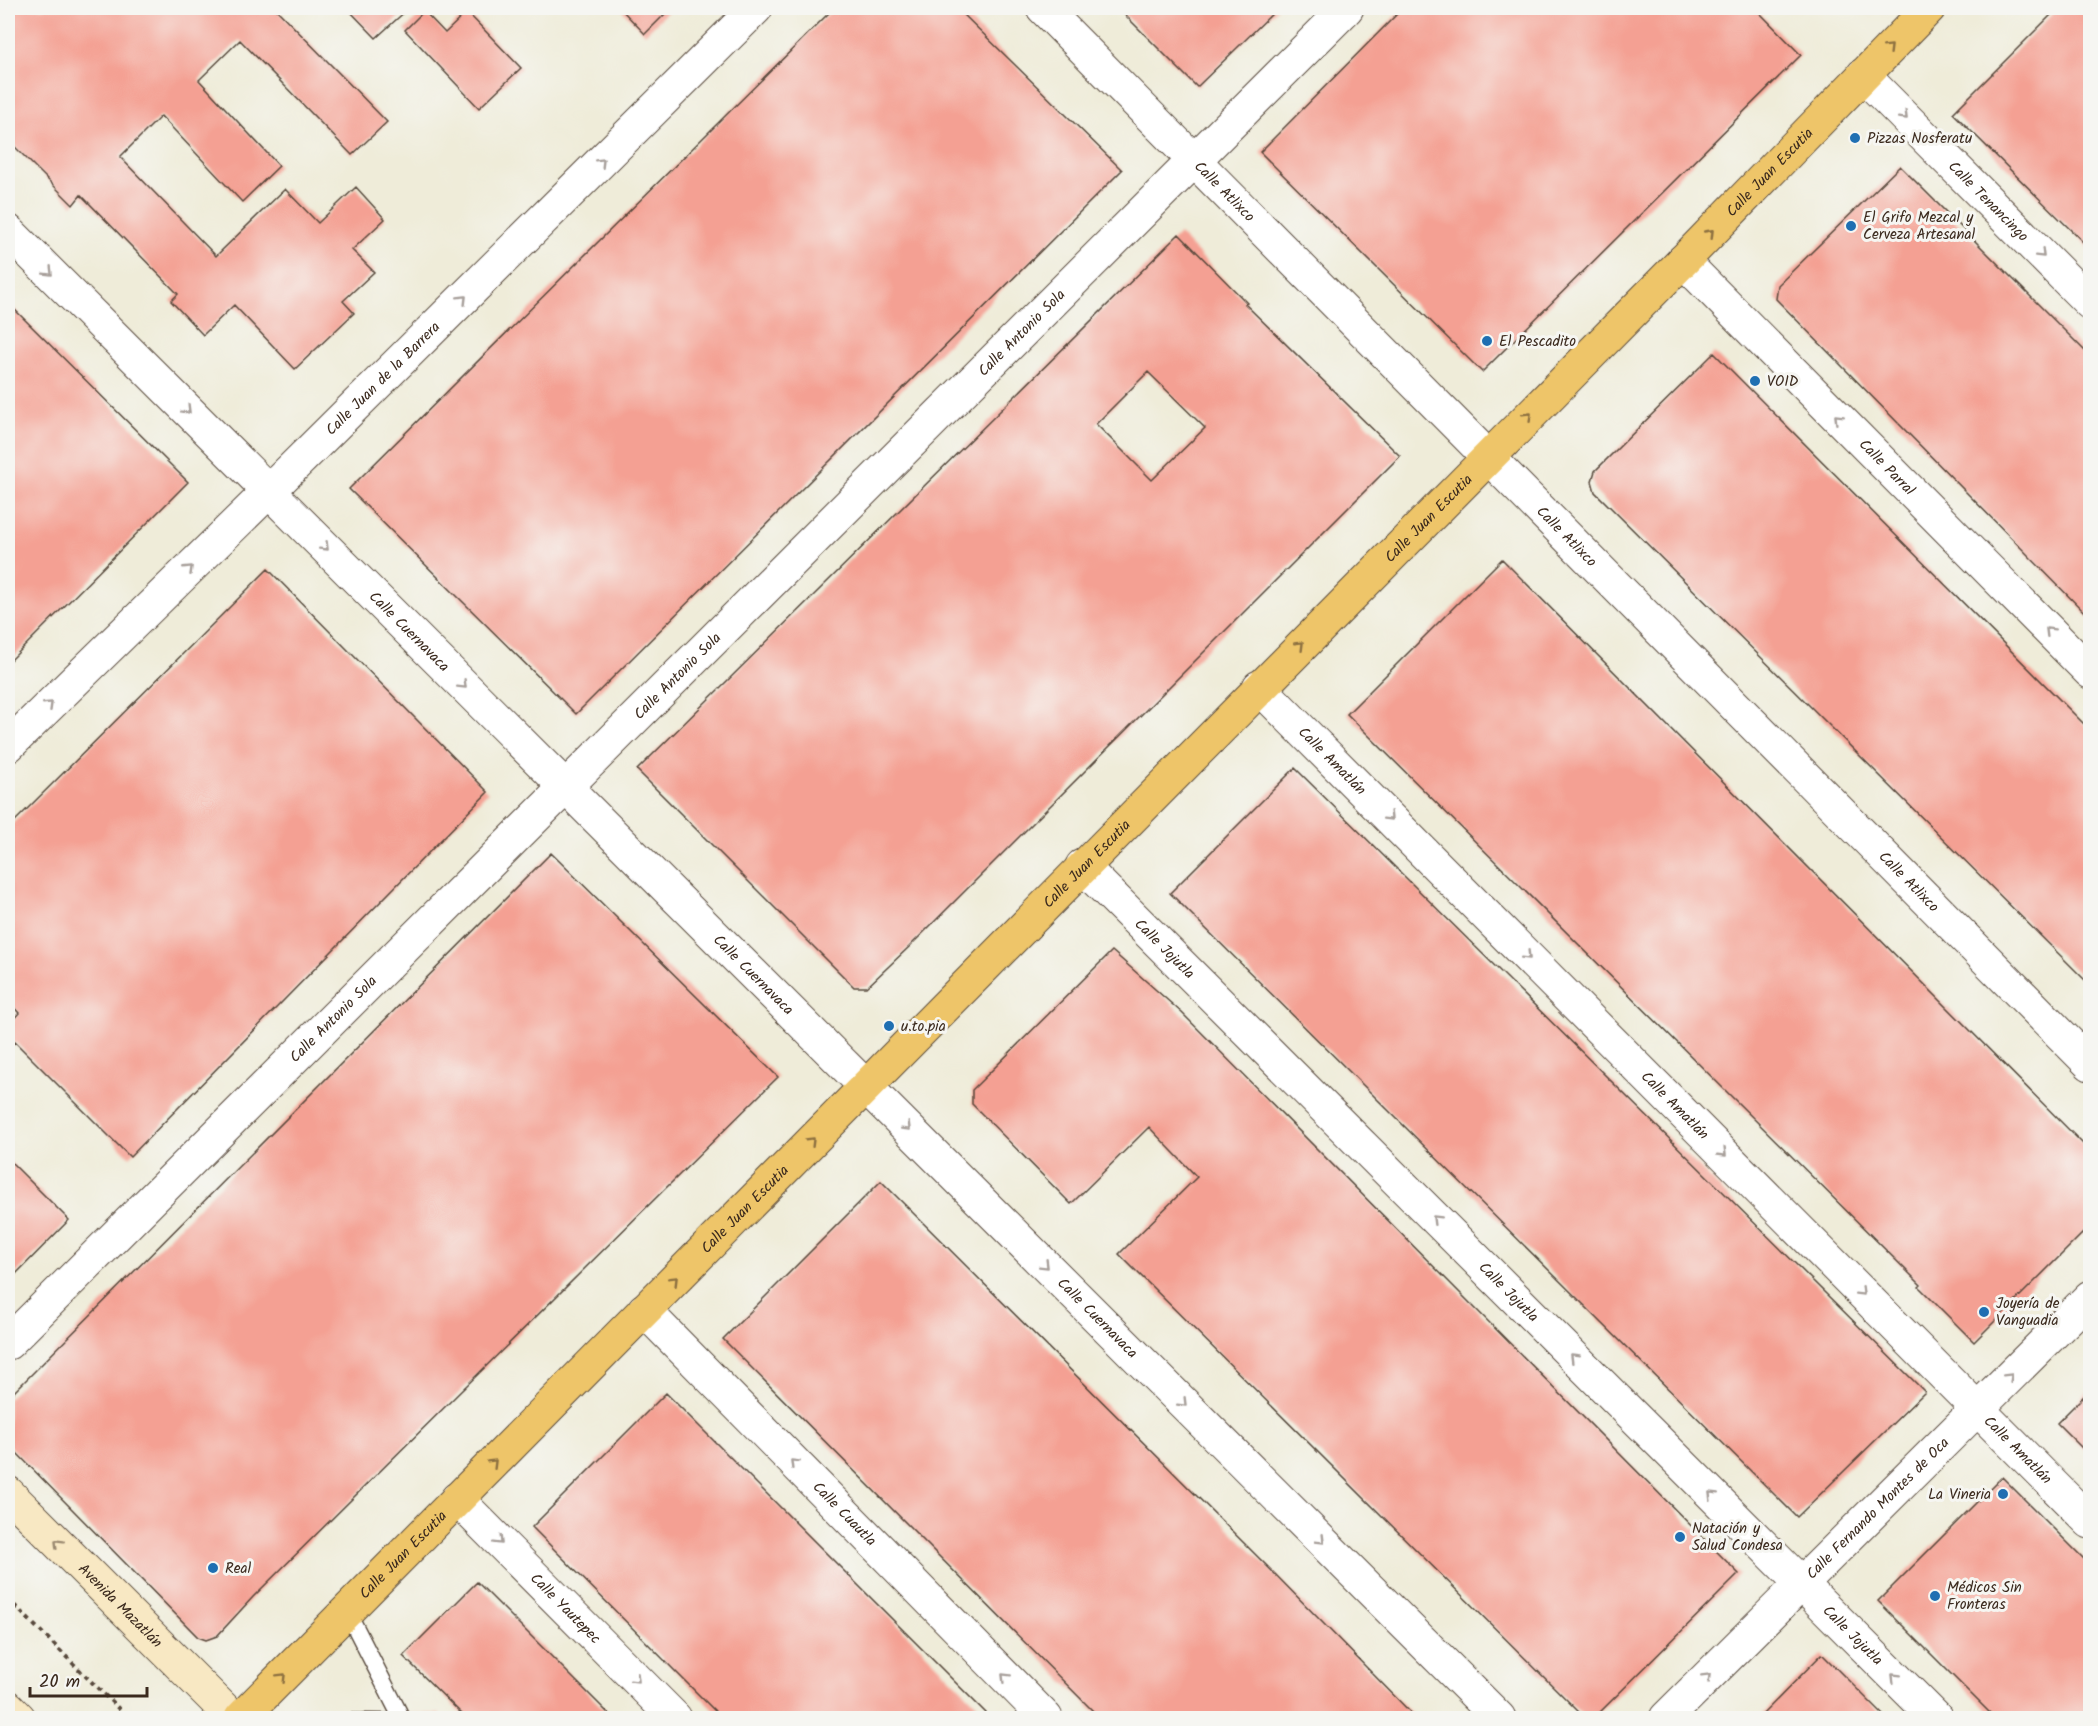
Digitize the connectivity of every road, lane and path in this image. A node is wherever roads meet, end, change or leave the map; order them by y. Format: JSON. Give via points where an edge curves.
{"nodes":[{"id":1,"x":756,"y":8,"type":"edge"},
{"id":2,"x":1043,"y":8,"type":"edge"},
{"id":3,"x":1347,"y":8,"type":"edge"},
{"id":4,"x":1929,"y":8,"type":"edge"},
{"id":5,"x":1863,"y":75,"type":"junction"},
{"id":6,"x":1195,"y":159,"type":"junction"},
{"id":7,"x":8,"y":231,"type":"edge"},
{"id":8,"x":1683,"y":261,"type":"junction"},
{"id":9,"x":2091,"y":303,"type":"edge"},
{"id":10,"x":1487,"y":458,"type":"junction"},
{"id":11,"x":269,"y":491,"type":"junction"},
{"id":12,"x":2091,"y":672,"type":"edge"},
{"id":13,"x":1259,"y":687,"type":"junction"},
{"id":14,"x":8,"y":746,"type":"edge"},
{"id":15,"x":566,"y":786,"type":"junction"},
{"id":16,"x":1082,"y":866,"type":"junction"},
{"id":17,"x":2091,"y":1064,"type":"edge"},
{"id":18,"x":866,"y":1085,"type":"junction"},
{"id":19,"x":2091,"y":1297,"type":"edge"},
{"id":20,"x":644,"y":1310,"type":"junction"},
{"id":21,"x":8,"y":1343,"type":"edge"},
{"id":22,"x":1978,"y":1409,"type":"junction"},
{"id":23,"x":8,"y":1492,"type":"edge"},
{"id":24,"x":458,"y":1499,"type":"junction"},
{"id":25,"x":2091,"y":1522,"type":"edge"},
{"id":26,"x":1801,"y":1584,"type":"junction"},
{"id":27,"x":8,"y":1599,"type":"edge"},
{"id":28,"x":347,"y":1611,"type":"junction"},
{"id":29,"x":8,"y":1707,"type":"edge"},
{"id":30,"x":399,"y":1713,"type":"dead end"},
{"id":31,"x":19,"y":1719,"type":"edge"},
{"id":32,"x":128,"y":1719,"type":"edge"},
{"id":33,"x":233,"y":1719,"type":"edge"},
{"id":34,"x":241,"y":1719,"type":"edge"},
{"id":35,"x":675,"y":1719,"type":"edge"},
{"id":36,"x":1046,"y":1719,"type":"edge"},
{"id":37,"x":1498,"y":1719,"type":"edge"},
{"id":38,"x":1666,"y":1719,"type":"edge"},
{"id":39,"x":1936,"y":1719,"type":"edge"}],
"edges":[{"from":11,"to":1,"type":"street","name":"Calle Juan de la Barrera","one_way":true},
{"from":2,"to":6,"type":"street","name":"Calle Atlixco"},
{"from":3,"to":6,"type":"street","name":"Calle Antonio Sola"},
{"from":5,"to":4,"type":"main road","name":"Calle Juan Escutia","one_way":true},
{"from":8,"to":5,"type":"main road","name":"Calle Juan Escutia","one_way":true},
{"from":5,"to":9,"type":"street","name":"Calle Tenancingo","one_way":true},
{"from":6,"to":10,"type":"street","name":"Calle Atlixco"},
{"from":6,"to":15,"type":"street","name":"Calle Antonio Sola"},
{"from":7,"to":11,"type":"street","name":"Calle Cuernavaca","one_way":true},
{"from":10,"to":8,"type":"main road","name":"Calle Juan Escutia","one_way":true},
{"from":12,"to":8,"type":"street","name":"Calle Parral","one_way":true},
{"from":13,"to":10,"type":"main road","name":"Calle Juan Escutia","one_way":true},
{"from":10,"to":17,"type":"street","name":"Calle Atlixco"},
{"from":14,"to":11,"type":"street","name":"Calle Juan de la Barrera","one_way":true},
{"from":11,"to":15,"type":"street","name":"Calle Cuernavaca","one_way":true},
{"from":13,"to":16,"type":"main road","name":"Calle Juan Escutia"},
{"from":13,"to":22,"type":"street","name":"Calle Amatlán","one_way":true},
{"from":15,"to":18,"type":"street","name":"Calle Cuernavaca"},
{"from":15,"to":21,"type":"street","name":"Calle Antonio Sola"},
{"from":16,"to":18,"type":"main road","name":"Calle Juan Escutia"},
{"from":26,"to":16,"type":"street","name":"Calle Jojutla","one_way":true},
{"from":20,"to":18,"type":"main road","name":"Calle Juan Escutia","one_way":true},
{"from":18,"to":37,"type":"street","name":"Calle Cuernavaca","one_way":true},
{"from":22,"to":19,"type":"street","name":"Calle Fernando Montes de Oca","one_way":true},
{"from":24,"to":20,"type":"main road","name":"Calle Juan Escutia","one_way":true},
{"from":36,"to":20,"type":"street","name":"Calle Cuautla","one_way":true},
{"from":22,"to":25,"type":"street","name":"Calle Amatlán"},
{"from":22,"to":26,"type":"street","name":"Calle Fernando Montes de Oca"},
{"from":33,"to":23,"type":"main road","name":"Avenida Mazatlán","one_way":true},
{"from":24,"to":28,"type":"main road","name":"Calle Juan Escutia"},
{"from":24,"to":35,"type":"street","name":"Calle Yautepec","one_way":true},
{"from":38,"to":26,"type":"street","name":"Calle Fernando Montes de Oca","one_way":true},
{"from":39,"to":26,"type":"street","name":"Calle Jojutla","one_way":true},
{"from":27,"to":32,"type":"path"},
{"from":28,"to":30,"type":"lane"},
{"from":34,"to":28,"type":"main road","name":"Calle Juan Escutia","one_way":true},
{"from":29,"to":31,"type":"main road"}]}
